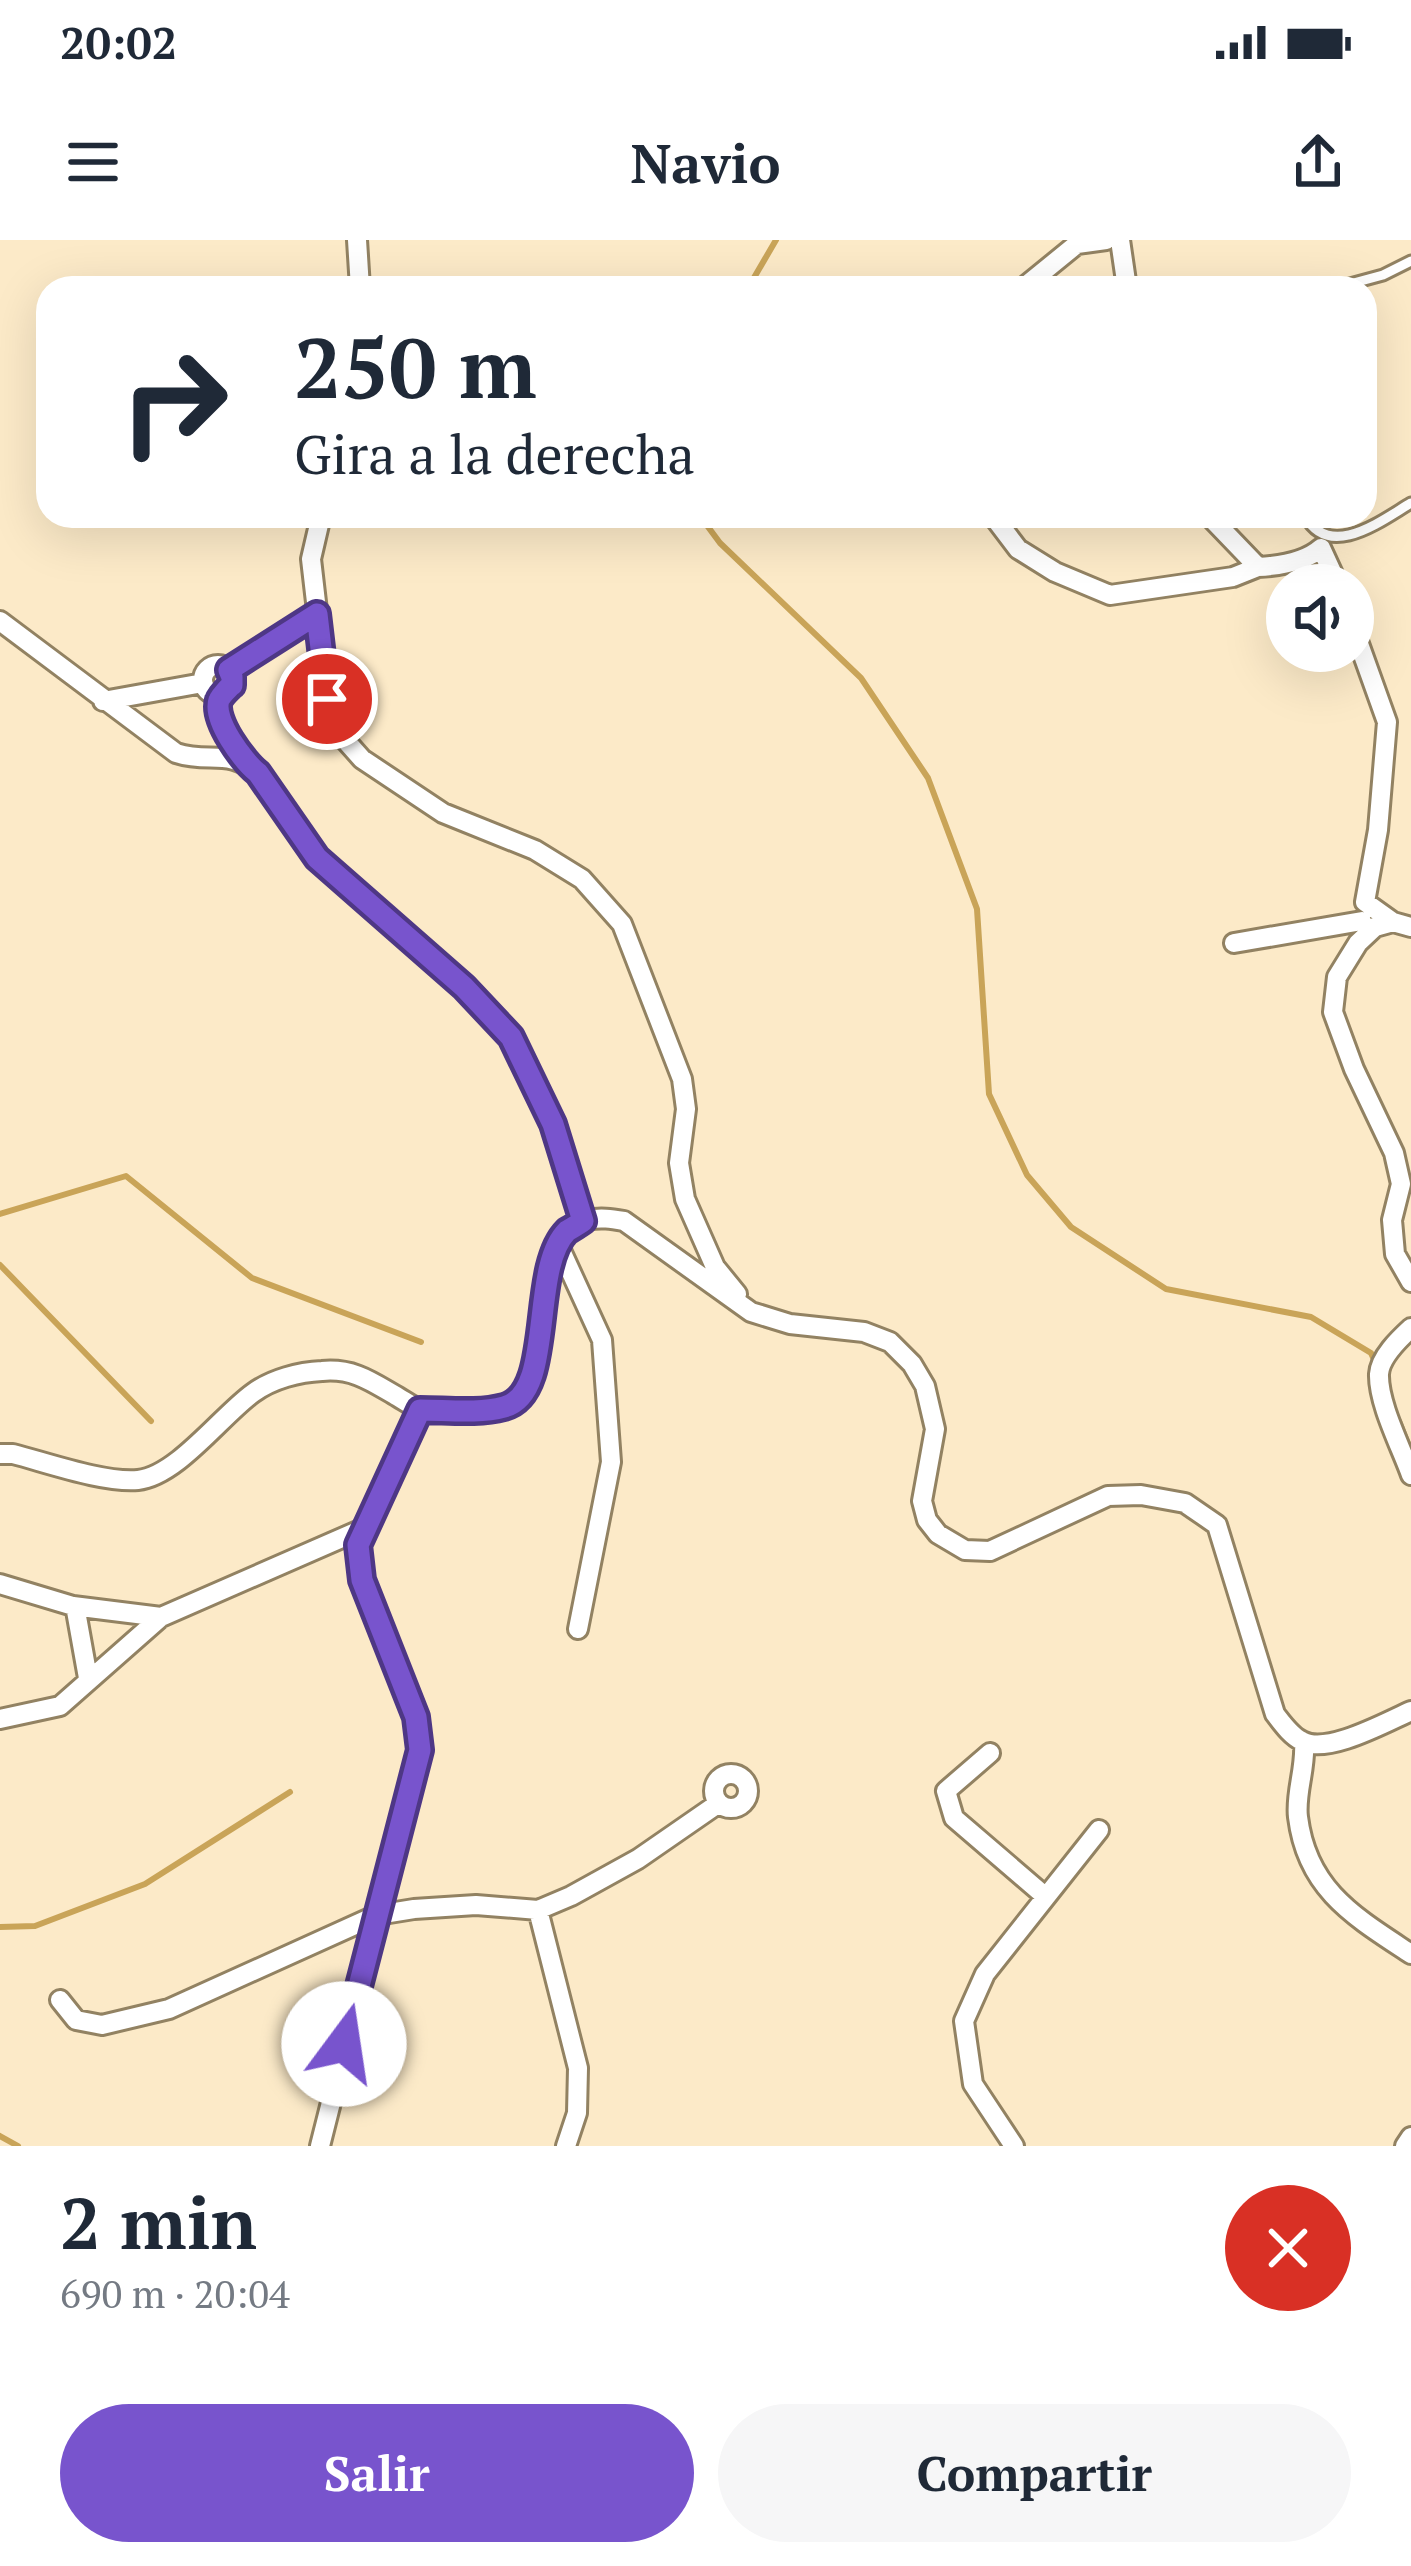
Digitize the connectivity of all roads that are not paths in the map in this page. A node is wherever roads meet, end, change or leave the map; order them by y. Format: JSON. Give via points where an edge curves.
{"nodes":[{"id":1,"x":357,"y":240,"type":"edge"},
{"id":2,"x":1106,"y":240,"type":"edge"},
{"id":3,"x":1120,"y":240,"type":"edge"},
{"id":4,"x":1411,"y":261,"type":"edge"},
{"id":5,"x":359,"y":276,"type":"edge"},
{"id":6,"x":1038,"y":276,"type":"edge"},
{"id":7,"x":1125,"y":276,"type":"edge"},
{"id":8,"x":1377,"y":277,"type":"edge"},
{"id":9,"x":1411,"y":503,"type":"edge"},
{"id":10,"x":1377,"y":523,"type":"edge"},
{"id":11,"x":319,"y":528,"type":"edge"},
{"id":12,"x":1002,"y":528,"type":"edge"},
{"id":13,"x":1221,"y":528,"type":"edge"},
{"id":14,"x":1312,"y":528,"type":"edge"},
{"id":15,"x":1369,"y":528,"type":"edge"},
{"id":16,"x":1321,"y":540,"type":"junction"},
{"id":17,"x":1330,"y":564,"type":"edge"},
{"id":18,"x":1258,"y":567,"type":"junction"},
{"id":19,"x":317,"y":614,"type":"junction"},
{"id":20,"x":0,"y":621,"type":"edge"},
{"id":21,"x":229,"y":670,"type":"junction"},
{"id":22,"x":1369,"y":672,"type":"edge"},
{"id":23,"x":202,"y":683,"type":"junction"},
{"id":24,"x":220,"y":694,"type":"junction"},
{"id":25,"x":104,"y":701,"type":"junction"},
{"id":26,"x":246,"y":763,"type":"junction"},
{"id":27,"x":1364,"y":912,"type":"junction"},
{"id":28,"x":1402,"y":924,"type":"edge"},
{"id":29,"x":1234,"y":943,"type":"dead end"},
{"id":30,"x":1358,"y":943,"type":"junction"},
{"id":31,"x":583,"y":1221,"type":"junction"},
{"id":32,"x":559,"y":1244,"type":"junction"},
{"id":33,"x":1411,"y":1282,"type":"edge"},
{"id":34,"x":752,"y":1312,"type":"junction"},
{"id":35,"x":1411,"y":1328,"type":"edge"},
{"id":36,"x":420,"y":1410,"type":"junction"},
{"id":37,"x":0,"y":1454,"type":"edge"},
{"id":38,"x":1411,"y":1475,"type":"edge"},
{"id":39,"x":367,"y":1527,"type":"junction"},
{"id":40,"x":0,"y":1583,"type":"edge"},
{"id":41,"x":73,"y":1606,"type":"junction"},
{"id":42,"x":161,"y":1617,"type":"junction"},
{"id":43,"x":578,"y":1629,"type":"dead end"},
{"id":44,"x":88,"y":1678,"type":"junction"},
{"id":45,"x":1411,"y":1711,"type":"edge"},
{"id":46,"x":0,"y":1719,"type":"edge"},
{"id":47,"x":1304,"y":1743,"type":"junction"},
{"id":48,"x":990,"y":1753,"type":"dead end"},
{"id":49,"x":719,"y":1803,"type":"dead end"},
{"id":50,"x":1099,"y":1830,"type":"dead end"},
{"id":51,"x":1046,"y":1897,"type":"junction"},
{"id":52,"x":538,"y":1910,"type":"junction"},
{"id":53,"x":377,"y":1916,"type":"junction"},
{"id":54,"x":1411,"y":1954,"type":"edge"},
{"id":55,"x":60,"y":2000,"type":"dead end"},
{"id":56,"x":1411,"y":2137,"type":"edge"},
{"id":57,"x":320,"y":2146,"type":"edge"},
{"id":58,"x":566,"y":2146,"type":"edge"},
{"id":59,"x":1014,"y":2146,"type":"edge"},
{"id":60,"x":1405,"y":2146,"type":"edge"}],
"edges":[{"from":1,"to":5,"type":"street"},
{"from":2,"to":6,"type":"street","via":[[1077,244]]},
{"from":3,"to":7,"type":"street"},
{"from":4,"to":8,"type":"lane"},
{"from":9,"to":10,"type":"lane"},
{"from":11,"to":19,"type":"street","via":[[311,560]]},
{"from":12,"to":18,"type":"street","via":[[1054,572],[1110,595]]},
{"from":13,"to":18,"type":"street"},
{"from":14,"to":16,"type":"lane"},
{"from":15,"to":16,"type":"lane"},
{"from":16,"to":17,"type":"street"},
{"from":16,"to":18,"type":"street","via":[[1314,554]]},
{"from":19,"to":21,"type":"street"},
{"from":19,"to":34,"type":"street","via":[[330,723],[362,759],[443,813],[536,850],[582,879],[622,923],[682,1079],[685,1199],[716,1267]]},
{"from":20,"to":25,"type":"street"},
{"from":21,"to":23,"type":"street","via":[[214,665]]},
{"from":21,"to":24,"type":"street","via":[[232,685]]},
{"from":22,"to":27,"type":"street","via":[[1387,722]]},
{"from":23,"to":24,"type":"street"},
{"from":23,"to":25,"type":"street"},
{"from":24,"to":26,"type":"street","via":[[220,716]]},
{"from":25,"to":26,"type":"street","via":[[176,753]]},
{"from":26,"to":31,"type":"street","via":[[317,858],[511,1037],[553,1124]]},
{"from":27,"to":28,"type":"street"},
{"from":27,"to":29,"type":"street"},
{"from":27,"to":30,"type":"street"},
{"from":28,"to":30,"type":"street","via":[[1376,927]]},
{"from":30,"to":33,"type":"street","via":[[1337,977],[1333,1012],[1394,1153],[1401,1184],[1395,1253]]},
{"from":31,"to":32,"type":"street"},
{"from":31,"to":34,"type":"street","via":[[624,1221]]},
{"from":32,"to":36,"type":"street","via":[[532,1380],[521,1397],[508,1407]]},
{"from":32,"to":43,"type":"street","via":[[602,1340],[611,1462]]},
{"from":34,"to":47,"type":"street","via":[[864,1332],[890,1342],[912,1364],[935,1429],[922,1501],[927,1520],[965,1550],[990,1551],[1108,1496],[1185,1504],[1217,1526],[1275,1714]]},
{"from":35,"to":38,"type":"street","via":[[1378,1371]]},
{"from":36,"to":37,"type":"street","via":[[359,1374],[323,1370],[253,1393],[146,1480]]},
{"from":36,"to":39,"type":"street"},
{"from":39,"to":42,"type":"street"},
{"from":39,"to":53,"type":"street","via":[[358,1545],[362,1580],[416,1717],[420,1750]]},
{"from":40,"to":41,"type":"street"},
{"from":41,"to":42,"type":"street"},
{"from":41,"to":44,"type":"street"},
{"from":42,"to":44,"type":"street"},
{"from":44,"to":46,"type":"street","via":[[59,1706]]},
{"from":45,"to":47,"type":"street","via":[[1346,1738]]},
{"from":47,"to":54,"type":"street","via":[[1297,1813],[1310,1868],[1352,1916]]},
{"from":48,"to":51,"type":"street","via":[[946,1791],[954,1818]]},
{"from":49,"to":52,"type":"street","via":[[638,1859]]},
{"from":50,"to":51,"type":"street"},
{"from":51,"to":59,"type":"street","via":[[985,1974],[964,2021],[973,2084]]},
{"from":52,"to":53,"type":"street","via":[[476,1905]]},
{"from":52,"to":58,"type":"street","via":[[578,2068],[577,2114]]},
{"from":53,"to":55,"type":"street","via":[[170,2008],[102,2025],[76,2020]]},
{"from":53,"to":57,"type":"street"},
{"from":56,"to":60,"type":"street"}]}
